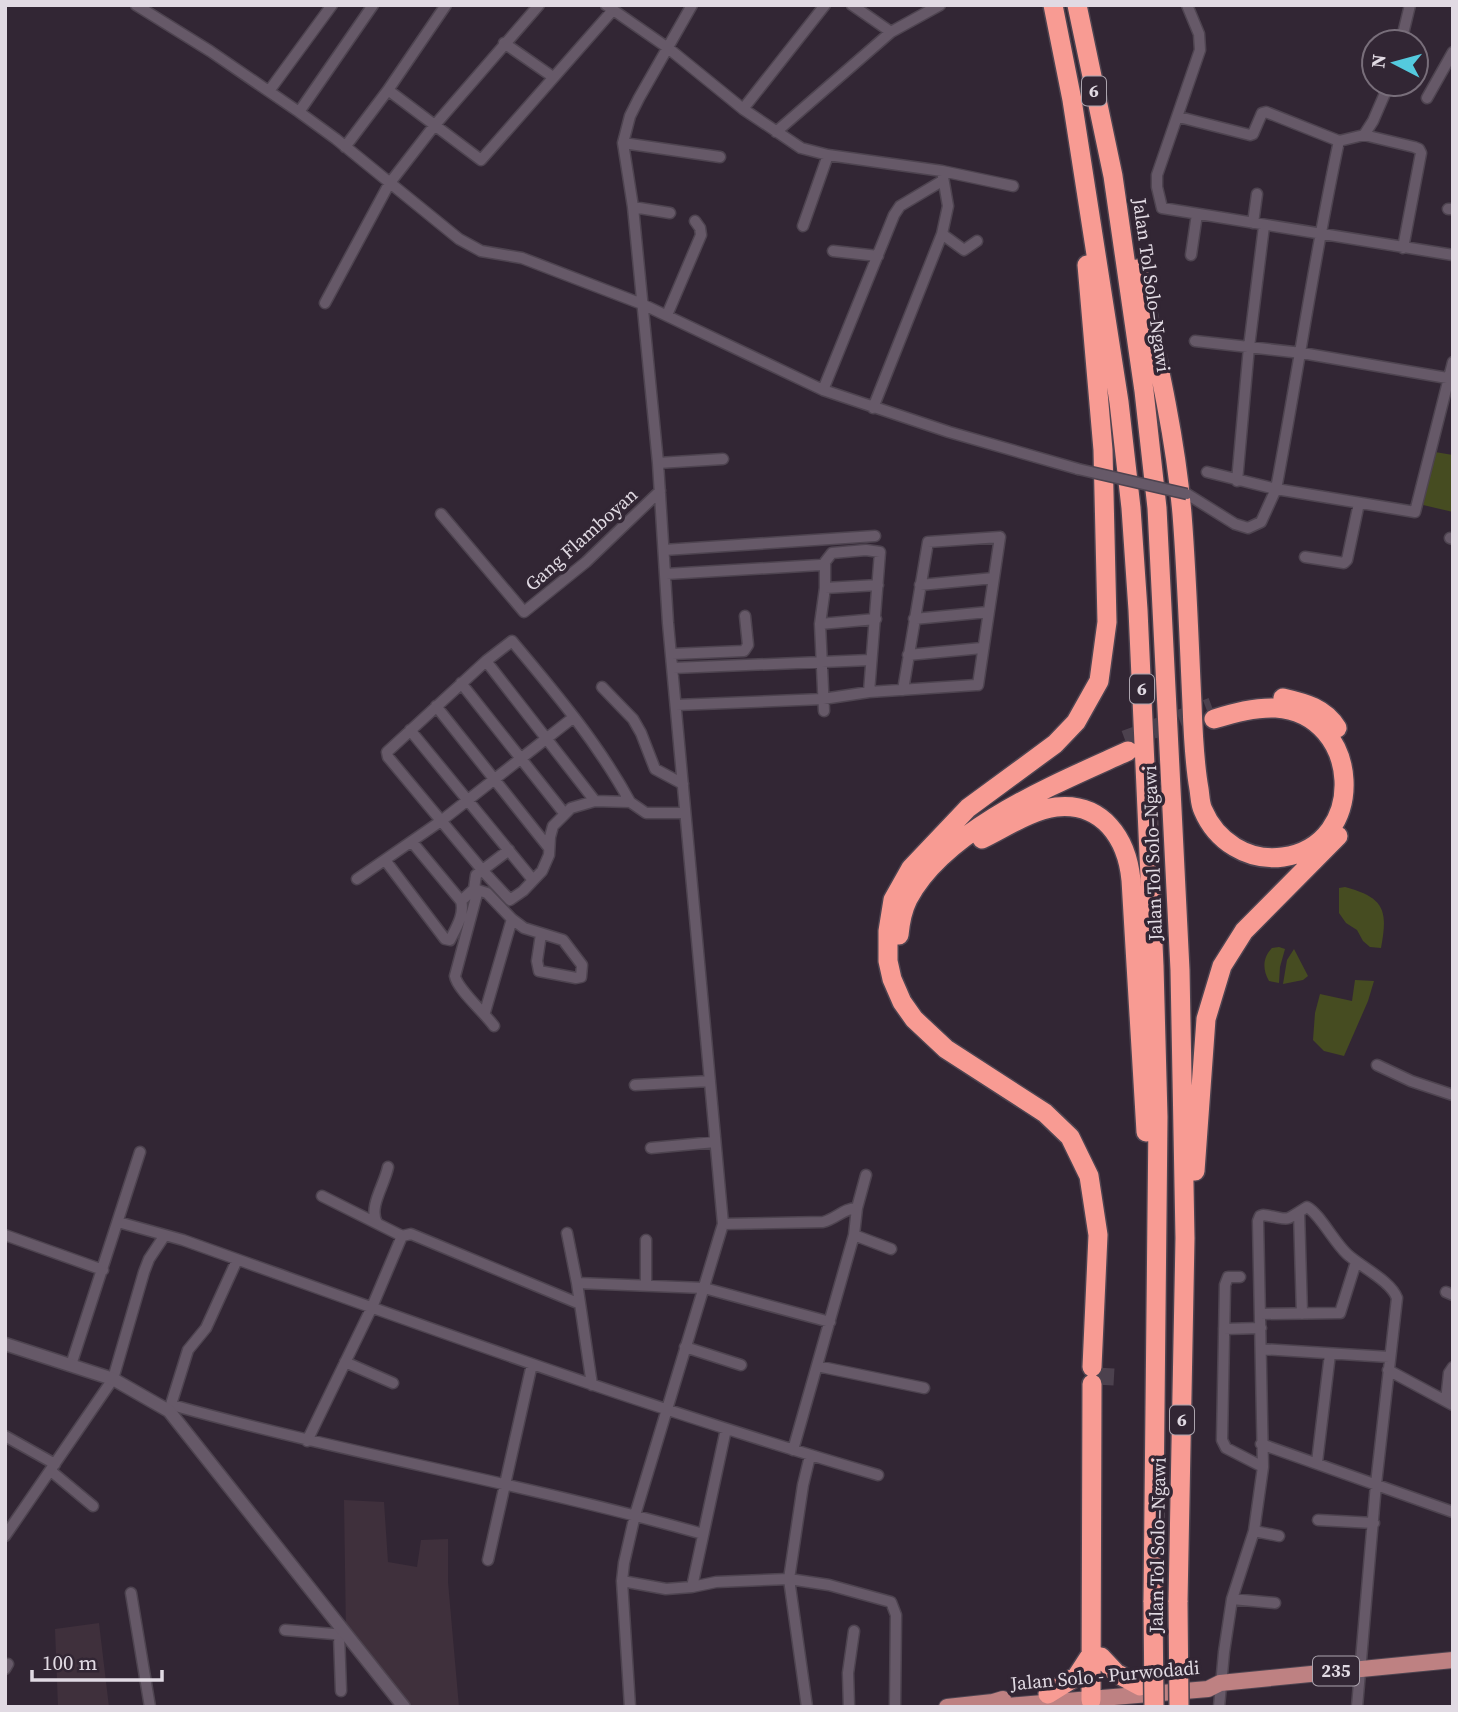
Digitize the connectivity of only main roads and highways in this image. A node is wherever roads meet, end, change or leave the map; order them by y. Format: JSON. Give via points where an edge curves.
{"nodes":[{"id":1,"x":1053,"y":5,"type":"edge"},
{"id":2,"x":1077,"y":5,"type":"edge"},
{"id":3,"x":1077,"y":131,"type":"junction"},
{"id":4,"x":1113,"y":176,"type":"junction"},
{"id":5,"x":941,"y":837,"type":"junction"},
{"id":6,"x":942,"y":857,"type":"junction"},
{"id":7,"x":1185,"y":1238,"type":"junction"},
{"id":8,"x":1158,"y":1251,"type":"junction"},
{"id":9,"x":1098,"y":1376,"type":"junction"},
{"id":10,"x":1095,"y":1656,"type":"junction"},
{"id":11,"x":1453,"y":1660,"type":"edge"},
{"id":12,"x":1097,"y":1695,"type":"junction"},
{"id":13,"x":1137,"y":1697,"type":"edge"},
{"id":14,"x":1039,"y":1698,"type":"junction"},
{"id":15,"x":1005,"y":1703,"type":"edge"},
{"id":16,"x":947,"y":1707,"type":"edge"},
{"id":17,"x":1154,"y":1707,"type":"edge"},
{"id":18,"x":1179,"y":1707,"type":"edge"}],
"edges":[{"from":1,"to":3,"type":"highway","name":"Jalan Tol Solo–Ngawi","number":"6"},
{"from":2,"to":4,"type":"highway","name":"Jalan Tol Solo–Ngawi","number":"6"},
{"from":3,"to":5,"type":"highway","via":[[1103,450],[1107,622],[1099,681],[1076,722],[1055,744],[968,808]]},
{"from":3,"to":8,"type":"highway","name":"Jalan Tol Solo–Ngawi","number":"6","via":[[1131,508],[1154,966]]},
{"from":4,"to":7,"type":"highway","name":"Jalan Tol Solo–Ngawi","number":"6","via":[[1157,508],[1180,970]]},
{"from":4,"to":7,"type":"highway","via":[[1164,386],[1182,526],[1194,761],[1202,810],[1225,842],[1252,855],[1283,857],[1321,839],[1338,817],[1345,776],[1340,755],[1323,729],[1299,713],[1277,708],[1213,713],[1251,697],[1310,704],[1331,719],[1351,752],[1357,779],[1353,815],[1334,843],[1244,931],[1222,966],[1206,1019]]},
{"from":5,"to":6,"type":"highway","via":[[1058,771],[1127,745],[966,835]]},
{"from":5,"to":9,"type":"highway","via":[[911,869],[892,900],[888,961],[892,979],[914,1018],[946,1049],[1045,1114],[1070,1138],[1089,1176],[1098,1235]]},
{"from":6,"to":8,"type":"highway","via":[[1056,807],[1082,808],[1100,816],[1124,846],[1131,880],[1142,1084]]},
{"from":6,"to":9,"type":"highway","via":[[907,900],[898,946],[907,989],[955,1044],[1039,1096],[1065,1116],[1085,1140],[1100,1174],[1108,1213]]},
{"from":7,"to":18,"type":"highway","name":"Jalan Tol Solo–Ngawi","number":"6","bridge":true},
{"from":8,"to":17,"type":"highway","name":"Jalan Tol Solo–Ngawi","number":"6","bridge":true},
{"from":9,"to":10,"type":"highway","via":[[1100,1572]]},
{"from":10,"to":12,"type":"highway"},
{"from":10,"to":13,"type":"highway"},
{"from":10,"to":14,"type":"highway","via":[[1077,1676]]},
{"from":11,"to":13,"type":"main road","name":"Jalan Solo - Purwodadi","number":"235","via":[[1220,1683],[1209,1679]]},
{"from":12,"to":13,"type":"main road","name":"Jalan Solo - Purwodadi","number":"235"},
{"from":12,"to":14,"type":"main road","name":"Jalan Solo - Purwodadi","number":"235"},
{"from":14,"to":15,"type":"main road","name":"Jalan Solo - Purwodadi","number":"235"},
{"from":15,"to":16,"type":"main road","name":"Jalan Solo - Purwodadi","number":"235"}]}
